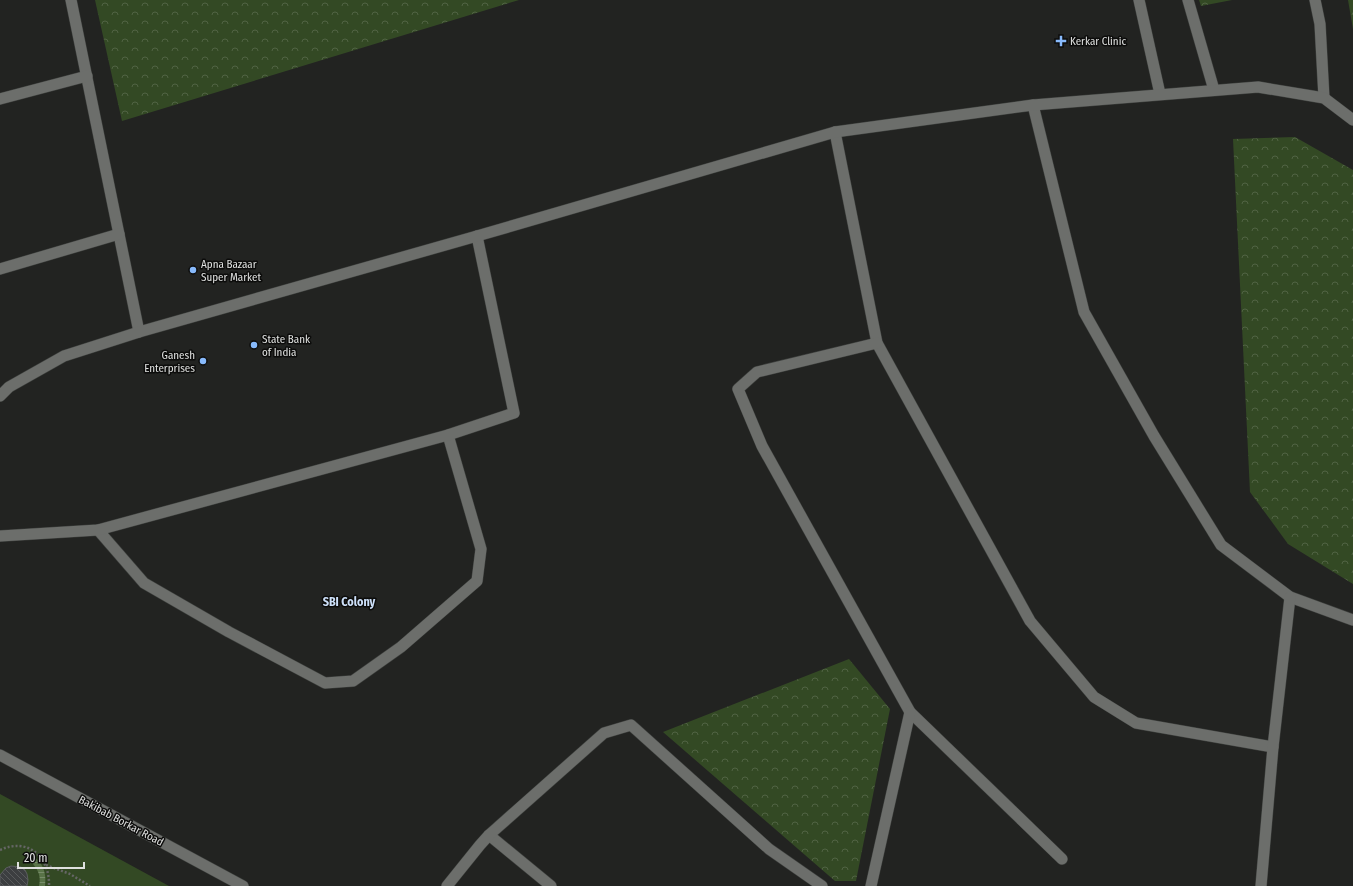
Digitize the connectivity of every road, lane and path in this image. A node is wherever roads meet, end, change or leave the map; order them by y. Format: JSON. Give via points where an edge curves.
{"nodes":[{"id":1,"x":71,"y":0,"type":"edge"},
{"id":2,"x":1139,"y":0,"type":"edge"},
{"id":3,"x":1188,"y":0,"type":"edge"},
{"id":4,"x":1315,"y":0,"type":"edge"},
{"id":5,"x":87,"y":76,"type":"junction"},
{"id":6,"x":1214,"y":90,"type":"junction"},
{"id":7,"x":1160,"y":94,"type":"junction"},
{"id":8,"x":1324,"y":98,"type":"junction"},
{"id":9,"x":0,"y":99,"type":"edge"},
{"id":10,"x":1033,"y":105,"type":"junction"},
{"id":11,"x":1353,"y":120,"type":"edge"},
{"id":12,"x":835,"y":132,"type":"junction"},
{"id":13,"x":119,"y":234,"type":"junction"},
{"id":14,"x":478,"y":236,"type":"junction"},
{"id":15,"x":0,"y":269,"type":"edge"},
{"id":16,"x":139,"y":332,"type":"junction"},
{"id":17,"x":876,"y":344,"type":"junction"},
{"id":18,"x":0,"y":396,"type":"edge"},
{"id":19,"x":448,"y":435,"type":"junction"},
{"id":20,"x":98,"y":530,"type":"junction"},
{"id":21,"x":0,"y":536,"type":"edge"},
{"id":22,"x":1290,"y":597,"type":"junction"},
{"id":23,"x":1353,"y":620,"type":"edge"},
{"id":24,"x":910,"y":712,"type":"junction"},
{"id":25,"x":1273,"y":747,"type":"junction"},
{"id":26,"x":0,"y":755,"type":"edge"},
{"id":27,"x":489,"y":835,"type":"junction"},
{"id":28,"x":0,"y":850,"type":"edge"},
{"id":29,"x":1062,"y":859,"type":"dead end"},
{"id":30,"x":46,"y":865,"type":"junction"},
{"id":31,"x":49,"y":886,"type":"edge"},
{"id":32,"x":90,"y":886,"type":"edge"},
{"id":33,"x":243,"y":886,"type":"edge"},
{"id":34,"x":447,"y":886,"type":"edge"},
{"id":35,"x":551,"y":886,"type":"edge"},
{"id":36,"x":822,"y":886,"type":"edge"},
{"id":37,"x":871,"y":886,"type":"edge"},
{"id":38,"x":1261,"y":886,"type":"edge"}],
"edges":[{"from":1,"to":5,"type":"street"},
{"from":2,"to":7,"type":"street"},
{"from":3,"to":6,"type":"street"},
{"from":4,"to":8,"type":"street","via":[[1320,24]]},
{"from":5,"to":9,"type":"street"},
{"from":5,"to":13,"type":"street"},
{"from":6,"to":7,"type":"street"},
{"from":6,"to":8,"type":"street","via":[[1258,87]]},
{"from":7,"to":10,"type":"street"},
{"from":8,"to":11,"type":"street"},
{"from":10,"to":12,"type":"street"},
{"from":10,"to":22,"type":"street","via":[[1084,312],[1154,436],[1221,545]]},
{"from":12,"to":14,"type":"street"},
{"from":12,"to":17,"type":"street"},
{"from":13,"to":15,"type":"street"},
{"from":13,"to":16,"type":"street"},
{"from":14,"to":16,"type":"street"},
{"from":14,"to":19,"type":"street","via":[[514,413]]},
{"from":16,"to":18,"type":"street","via":[[64,356],[9,387]]},
{"from":17,"to":24,"type":"street","via":[[757,372],[738,390],[762,446]]},
{"from":17,"to":25,"type":"street","via":[[1030,621],[1094,697],[1136,723]]},
{"from":19,"to":20,"type":"street"},
{"from":19,"to":20,"type":"street","via":[[481,549],[477,581],[401,647],[353,681],[325,683],[144,583]]},
{"from":20,"to":21,"type":"street"},
{"from":22,"to":23,"type":"street"},
{"from":22,"to":25,"type":"street"},
{"from":24,"to":29,"type":"street"},
{"from":24,"to":37,"type":"street"},
{"from":25,"to":38,"type":"street"},
{"from":26,"to":33,"type":"street","name":"Bakibab Borkar Road"},
{"from":27,"to":34,"type":"street"},
{"from":27,"to":35,"type":"street"},
{"from":27,"to":36,"type":"street","via":[[604,733],[631,725],[769,849]]},
{"from":28,"to":30,"type":"path","via":[[12,846],[23,847],[38,855]]},
{"from":30,"to":31,"type":"path"},
{"from":30,"to":32,"type":"path","via":[[70,874]]}]}
